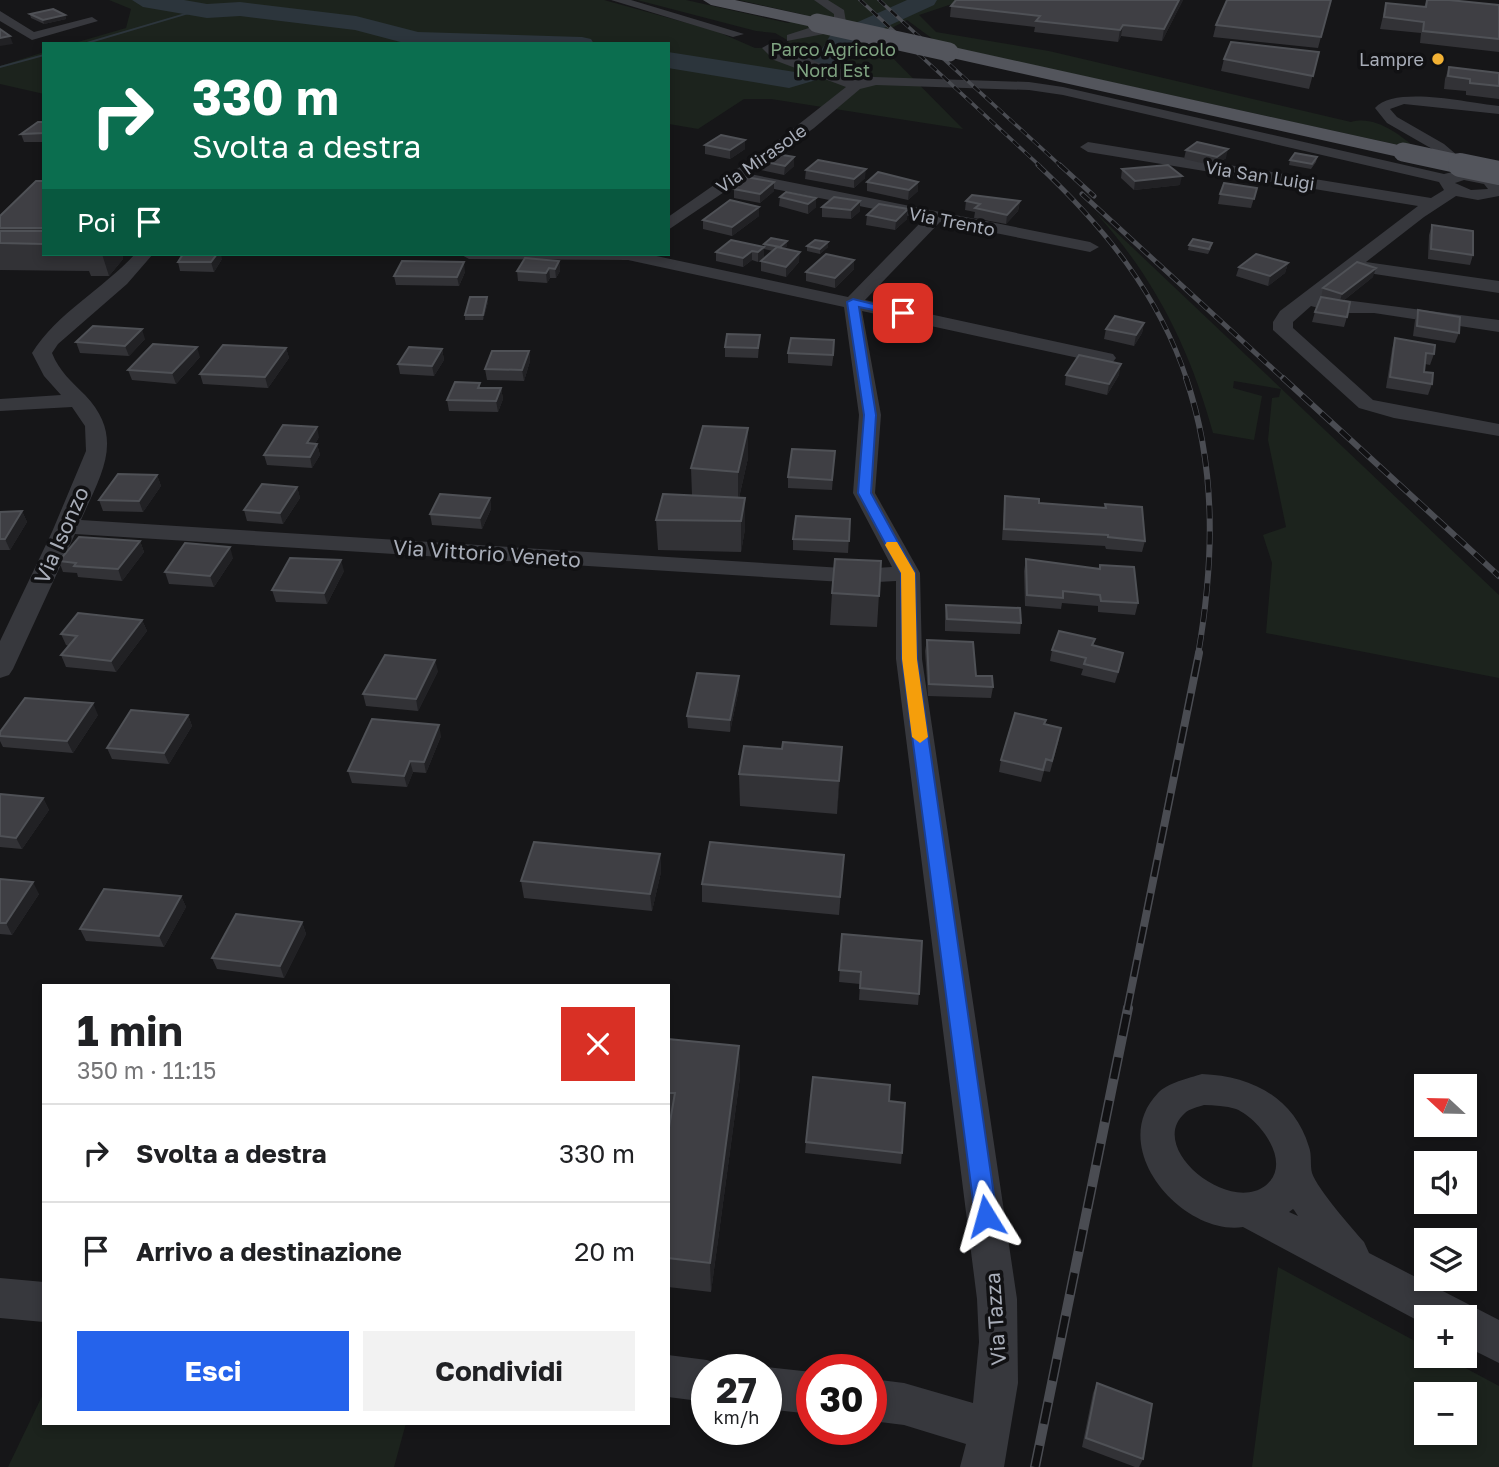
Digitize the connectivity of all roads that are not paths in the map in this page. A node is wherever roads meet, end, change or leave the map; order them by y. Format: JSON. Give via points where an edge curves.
{"nodes":[{"id":1,"x":617,"y":0,"type":"edge"},
{"id":2,"x":711,"y":0,"type":"edge"},
{"id":3,"x":820,"y":0,"type":"edge"},
{"id":4,"x":0,"y":15,"type":"edge"},
{"id":5,"x":92,"y":21,"type":"dead end"},
{"id":6,"x":763,"y":41,"type":"junction"},
{"id":7,"x":854,"y":82,"type":"junction"},
{"id":8,"x":1499,"y":110,"type":"edge"},
{"id":9,"x":1088,"y":147,"type":"dead end"},
{"id":10,"x":1499,"y":173,"type":"edge"},
{"id":11,"x":733,"y":176,"type":"junction"},
{"id":12,"x":1472,"y":176,"type":"junction"},
{"id":13,"x":1450,"y":185,"type":"junction"},
{"id":14,"x":1432,"y":203,"type":"junction"},
{"id":15,"x":935,"y":218,"type":"junction"},
{"id":16,"x":670,"y":223,"type":"edge"},
{"id":17,"x":1090,"y":247,"type":"dead end"},
{"id":18,"x":142,"y":256,"type":"edge"},
{"id":19,"x":634,"y":256,"type":"edge"},
{"id":20,"x":1350,"y":265,"type":"junction"},
{"id":21,"x":1499,"y":287,"type":"edge"},
{"id":22,"x":1307,"y":299,"type":"junction"},
{"id":23,"x":853,"y":302,"type":"junction"},
{"id":24,"x":1499,"y":326,"type":"edge"},
{"id":25,"x":1106,"y":358,"type":"edge"},
{"id":26,"x":78,"y":400,"type":"junction"},
{"id":27,"x":0,"y":405,"type":"edge"},
{"id":28,"x":1499,"y":430,"type":"edge"},
{"id":29,"x":66,"y":526,"type":"junction"},
{"id":30,"x":908,"y":573,"type":"junction"},
{"id":31,"x":3,"y":657,"type":"edge"},
{"id":32,"x":1293,"y":1177,"type":"junction"},
{"id":33,"x":1248,"y":1210,"type":"junction"},
{"id":34,"x":1363,"y":1270,"type":"junction"},
{"id":35,"x":0,"y":1298,"type":"edge"},
{"id":36,"x":42,"y":1303,"type":"edge"},
{"id":37,"x":1429,"y":1305,"type":"edge"},
{"id":38,"x":1477,"y":1330,"type":"edge"},
{"id":39,"x":1499,"y":1342,"type":"edge"},
{"id":40,"x":670,"y":1376,"type":"edge"},
{"id":41,"x":691,"y":1379,"type":"edge"},
{"id":42,"x":887,"y":1402,"type":"edge"},
{"id":43,"x":987,"y":1448,"type":"edge"}],
"edges":[{"from":1,"to":6,"type":"street"},
{"from":2,"to":10,"type":"main road","bridge":true},
{"from":3,"to":6,"type":"street","via":[[840,13],[840,22],[824,30]]},
{"from":4,"to":5,"type":"street","via":[[32,36]]},
{"from":6,"to":7,"type":"street","via":[[779,57]]},
{"from":7,"to":11,"type":"street","name":"Via Mirasole","via":[[801,131]]},
{"from":7,"to":13,"type":"street","via":[[1054,89]]},
{"from":8,"to":12,"type":"street","via":[[1404,100],[1382,108],[1391,120],[1439,147]]},
{"from":9,"to":14,"type":"street","name":"Via San Luigi"},
{"from":11,"to":15,"type":"street","name":"Via Trento"},
{"from":11,"to":16,"type":"street","name":"Via Mirasole"},
{"from":12,"to":13,"type":"street"},
{"from":12,"to":13,"type":"street","via":[[1489,180],[1498,190],[1481,195]]},
{"from":13,"to":14,"type":"street"},
{"from":14,"to":20,"type":"street"},
{"from":15,"to":17,"type":"street","name":"Via Trento"},
{"from":15,"to":23,"type":"street"},
{"from":18,"to":26,"type":"street","name":"Via Isonzo","via":[[50,340],[42,353],[46,369]]},
{"from":19,"to":23,"type":"street"},
{"from":20,"to":21,"type":"street"},
{"from":20,"to":22,"type":"street"},
{"from":22,"to":24,"type":"street","via":[[1337,307],[1374,307]]},
{"from":22,"to":28,"type":"street","via":[[1287,315],[1283,330],[1366,404]]},
{"from":23,"to":25,"type":"street"},
{"from":23,"to":30,"type":"street","name":"Via Tazza","via":[[870,415],[864,493]]},
{"from":26,"to":27,"type":"street"},
{"from":26,"to":29,"type":"street","name":"Via Isonzo","via":[[92,419],[99,441]]},
{"from":29,"to":30,"type":"street","name":"Via Vittorio Veneto","via":[[859,576]]},
{"from":29,"to":31,"type":"street","name":"Via Isonzo"},
{"from":30,"to":43,"type":"street","name":"Via Tazza","via":[[909,659],[1000,1334],[999,1383]]},
{"from":32,"to":33,"type":"street","via":[[1277,1199]]},
{"from":32,"to":33,"type":"street","via":[[1290,1140],[1263,1107],[1223,1090],[1202,1089],[1172,1100],[1157,1125],[1156,1141],[1169,1171],[1195,1196],[1211,1204]]},
{"from":32,"to":34,"type":"street","via":[[1320,1220]]},
{"from":33,"to":34,"type":"street"},
{"from":34,"to":37,"type":"street"},
{"from":35,"to":36,"type":"street"},
{"from":38,"to":39,"type":"street"},
{"from":40,"to":41,"type":"street"},
{"from":42,"to":43,"type":"street","via":[[904,1404]]}]}
